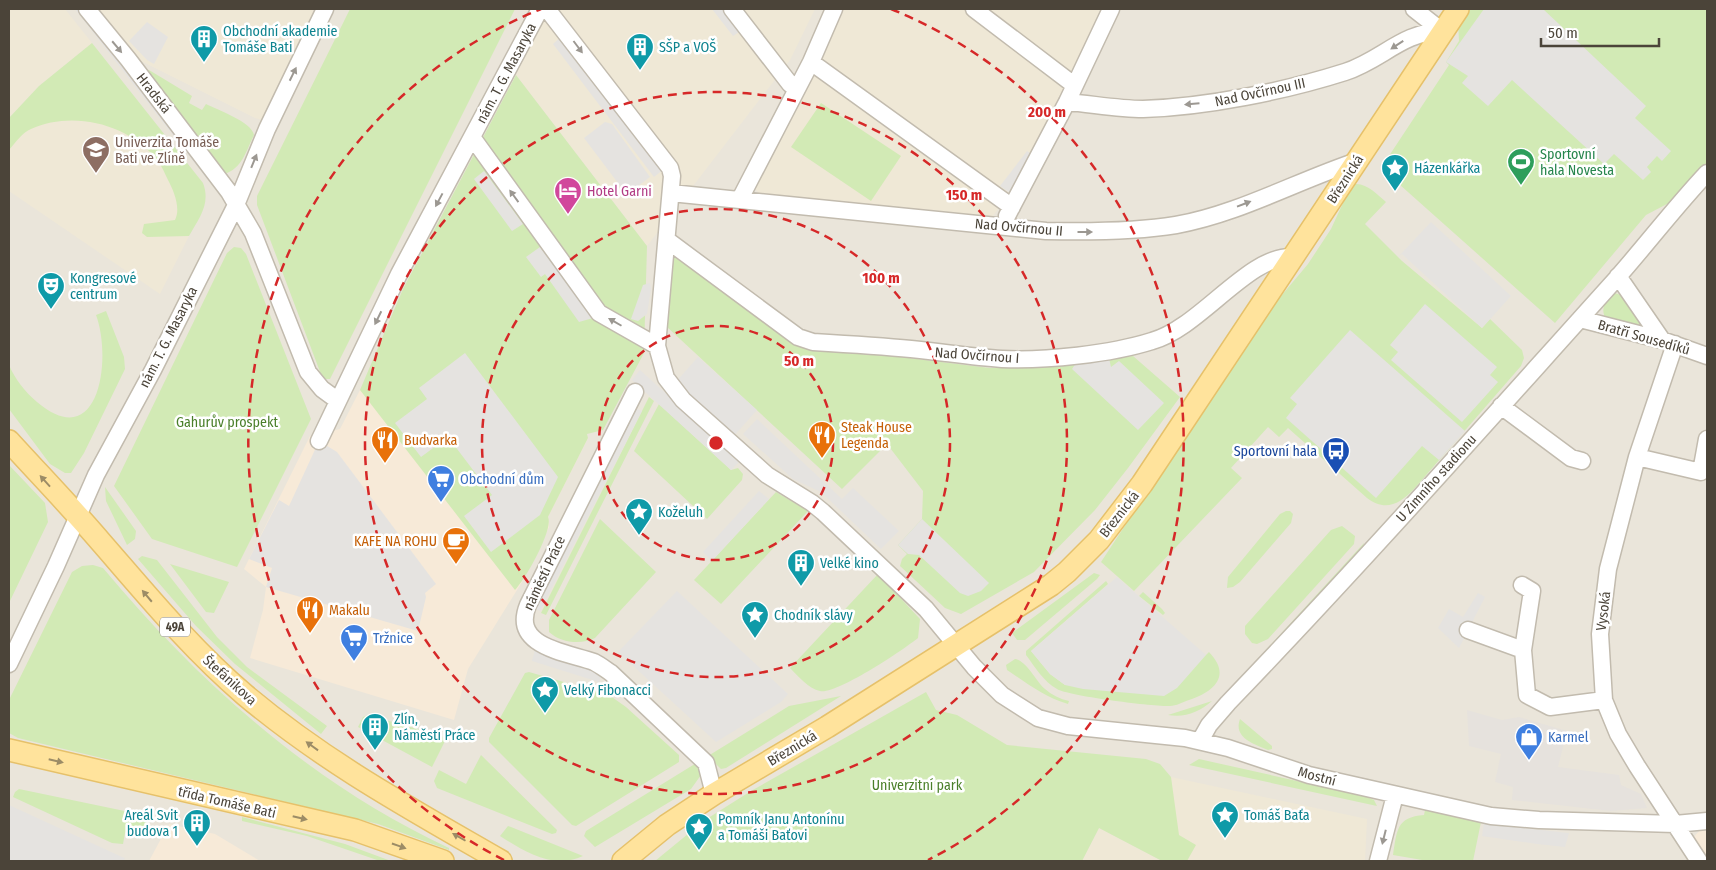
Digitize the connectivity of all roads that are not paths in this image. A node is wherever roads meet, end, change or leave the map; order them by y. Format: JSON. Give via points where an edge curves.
{"nodes":[{"id":1,"x":87,"y":9,"type":"edge"},
{"id":2,"x":325,"y":9,"type":"edge"},
{"id":3,"x":540,"y":9,"type":"edge"},
{"id":4,"x":547,"y":9,"type":"edge"},
{"id":5,"x":732,"y":9,"type":"edge"},
{"id":6,"x":834,"y":9,"type":"edge"},
{"id":7,"x":974,"y":9,"type":"edge"},
{"id":8,"x":1111,"y":9,"type":"edge"},
{"id":9,"x":1414,"y":9,"type":"edge"},
{"id":10,"x":1458,"y":9,"type":"edge"},
{"id":11,"x":1442,"y":31,"type":"junction"},
{"id":12,"x":811,"y":62,"type":"junction"},
{"id":13,"x":1074,"y":85,"type":"junction"},
{"id":14,"x":797,"y":89,"type":"junction"},
{"id":15,"x":1067,"y":102,"type":"junction"},
{"id":16,"x":472,"y":137,"type":"junction"},
{"id":17,"x":1357,"y":161,"type":"junction"},
{"id":18,"x":1707,"y":173,"type":"edge"},
{"id":19,"x":671,"y":193,"type":"junction"},
{"id":20,"x":740,"y":199,"type":"junction"},
{"id":21,"x":236,"y":205,"type":"junction"},
{"id":22,"x":1012,"y":207,"type":"junction"},
{"id":23,"x":1001,"y":226,"type":"junction"},
{"id":24,"x":667,"y":240,"type":"junction"},
{"id":25,"x":1293,"y":258,"type":"junction"},
{"id":26,"x":1618,"y":276,"type":"junction"},
{"id":27,"x":1580,"y":319,"type":"junction"},
{"id":28,"x":1669,"y":342,"type":"junction"},
{"id":29,"x":657,"y":346,"type":"junction"},
{"id":30,"x":1707,"y":356,"type":"edge"},
{"id":31,"x":636,"y":392,"type":"dead end"},
{"id":32,"x":337,"y":400,"type":"junction"},
{"id":33,"x":1501,"y":406,"type":"junction"},
{"id":34,"x":1707,"y":439,"type":"edge"},
{"id":35,"x":9,"y":441,"type":"edge"},
{"id":36,"x":319,"y":441,"type":"dead end"},
{"id":37,"x":1637,"y":457,"type":"junction"},
{"id":38,"x":1582,"y":461,"type":"dead end"},
{"id":39,"x":78,"y":516,"type":"junction"},
{"id":40,"x":1522,"y":585,"type":"dead end"},
{"id":41,"x":1468,"y":630,"type":"dead end"},
{"id":42,"x":956,"y":646,"type":"junction"},
{"id":43,"x":1523,"y":650,"type":"junction"},
{"id":44,"x":9,"y":664,"type":"edge"},
{"id":45,"x":1604,"y":700,"type":"junction"},
{"id":46,"x":1200,"y":741,"type":"junction"},
{"id":47,"x":9,"y":750,"type":"edge"},
{"id":48,"x":714,"y":794,"type":"junction"},
{"id":49,"x":1395,"y":795,"type":"junction"},
{"id":50,"x":1707,"y":806,"type":"edge"},
{"id":51,"x":1704,"y":821,"type":"edge"},
{"id":52,"x":1675,"y":824,"type":"junction"},
{"id":53,"x":443,"y":861,"type":"edge"},
{"id":54,"x":501,"y":861,"type":"edge"},
{"id":55,"x":623,"y":861,"type":"edge"},
{"id":56,"x":1378,"y":861,"type":"edge"},
{"id":57,"x":1699,"y":861,"type":"edge"}],
"edges":[{"from":1,"to":21,"type":"street","name":"Hradská","one_way":true,"via":[[184,132]]},
{"from":21,"to":2,"type":"street","name":"nám. T. G. Masaryka","one_way":true,"via":[[266,129]]},
{"from":3,"to":16,"type":"street","name":"nám. T. G. Masaryka"},
{"from":4,"to":19,"type":"street","one_way":true,"via":[[670,168]]},
{"from":5,"to":14,"type":"street"},
{"from":6,"to":12,"type":"street"},
{"from":7,"to":13,"type":"street"},
{"from":8,"to":13,"type":"street"},
{"from":9,"to":11,"type":"street"},
{"from":10,"to":11,"type":"main road","name":"Březnická"},
{"from":11,"to":15,"type":"street","name":"Nad Ovčírnou III","one_way":true,"via":[[1415,34],[1370,62],[1337,74],[1212,102],[1142,109]]},
{"from":11,"to":17,"type":"main road","name":"Březnická"},
{"from":12,"to":14,"type":"street"},
{"from":12,"to":22,"type":"street"},
{"from":13,"to":15,"type":"street"},
{"from":14,"to":20,"type":"street"},
{"from":15,"to":22,"type":"street"},
{"from":29,"to":16,"type":"street","one_way":true,"via":[[599,313]]},
{"from":16,"to":32,"type":"street","name":"nám. T. G. Masaryka","one_way":true},
{"from":23,"to":17,"type":"street","name":"Nad Ovčírnou II","one_way":true,"via":[[1088,232],[1177,225],[1230,209]]},
{"from":17,"to":25,"type":"main road","name":"Březnická"},
{"from":18,"to":26,"type":"street","name":"U Zimního stadionu"},
{"from":19,"to":20,"type":"street","name":"Nad Ovčírnou II"},
{"from":19,"to":24,"type":"street"},
{"from":20,"to":23,"type":"street","name":"Nad Ovčírnou II"},
{"from":21,"to":32,"type":"street","name":"Hradská","via":[[252,232],[308,372],[322,389]]},
{"from":21,"to":39,"type":"street","name":"nám. T. G. Masaryka","via":[[96,475]]},
{"from":22,"to":23,"type":"street"},
{"from":24,"to":25,"type":"street","name":"Nad Ovčírnou I","via":[[798,337],[813,342],[1002,359],[1084,353],[1164,338],[1195,319],[1256,269],[1277,258]]},
{"from":24,"to":29,"type":"street"},
{"from":25,"to":42,"type":"main road","name":"Březnická","via":[[1142,484],[1105,533],[1072,568],[1051,584]]},
{"from":26,"to":27,"type":"street","name":"U Zimního stadionu"},
{"from":26,"to":28,"type":"street"},
{"from":27,"to":28,"type":"street","name":"Bratří Sousedíků"},
{"from":27,"to":33,"type":"street","name":"U Zimního stadionu"},
{"from":28,"to":30,"type":"street","name":"Bratří Sousedíků"},
{"from":28,"to":37,"type":"street","name":"Vysoká"},
{"from":29,"to":42,"type":"street","via":[[666,378],[683,400],[767,475],[823,512],[926,609]]},
{"from":31,"to":48,"type":"street","name":"náměstí Práce","via":[[528,605],[524,626],[532,638],[543,645],[597,663],[616,678],[706,762]]},
{"from":32,"to":36,"type":"street","name":"nám. T. G. Masaryka"},
{"from":33,"to":38,"type":"street","via":[[1571,458]]},
{"from":33,"to":46,"type":"street","name":"U Zimního stadionu","via":[[1228,703]]},
{"from":34,"to":37,"type":"street","via":[[1701,472]]},
{"from":39,"to":35,"type":"main road","name":"Štefánikova","number":"49A","one_way":true},
{"from":37,"to":45,"type":"street","name":"Vysoká","via":[[1608,569],[1600,634]]},
{"from":39,"to":44,"type":"street","name":"nám. T. G. Masaryka"},
{"from":54,"to":39,"type":"main road","name":"Štefánikova","number":"49A","one_way":true,"via":[[340,767],[244,694],[163,615]]},
{"from":40,"to":43,"type":"street","via":[[1532,591]]},
{"from":41,"to":43,"type":"street"},
{"from":42,"to":46,"type":"street","name":"Mostní","via":[[1002,695],[1038,718],[1068,726]]},
{"from":42,"to":48,"type":"main road","name":"Březnická"},
{"from":43,"to":45,"type":"street","via":[[1527,695],[1550,707]]},
{"from":45,"to":52,"type":"street","name":"Vysoká","via":[[1618,734]]},
{"from":46,"to":49,"type":"street","name":"Mostní","via":[[1308,775]]},
{"from":47,"to":53,"type":"main road","name":"třída Tomáše Bati","one_way":true,"via":[[354,830]]},
{"from":48,"to":55,"type":"main road","name":"Březnická","via":[[667,825]]},
{"from":49,"to":52,"type":"street","name":"Mostní","via":[[1491,816]]},
{"from":49,"to":56,"type":"street","one_way":true},
{"from":50,"to":51,"type":"street"},
{"from":51,"to":52,"type":"street","name":"Mostní"},
{"from":52,"to":57,"type":"street","name":"Vysoká"}]}
